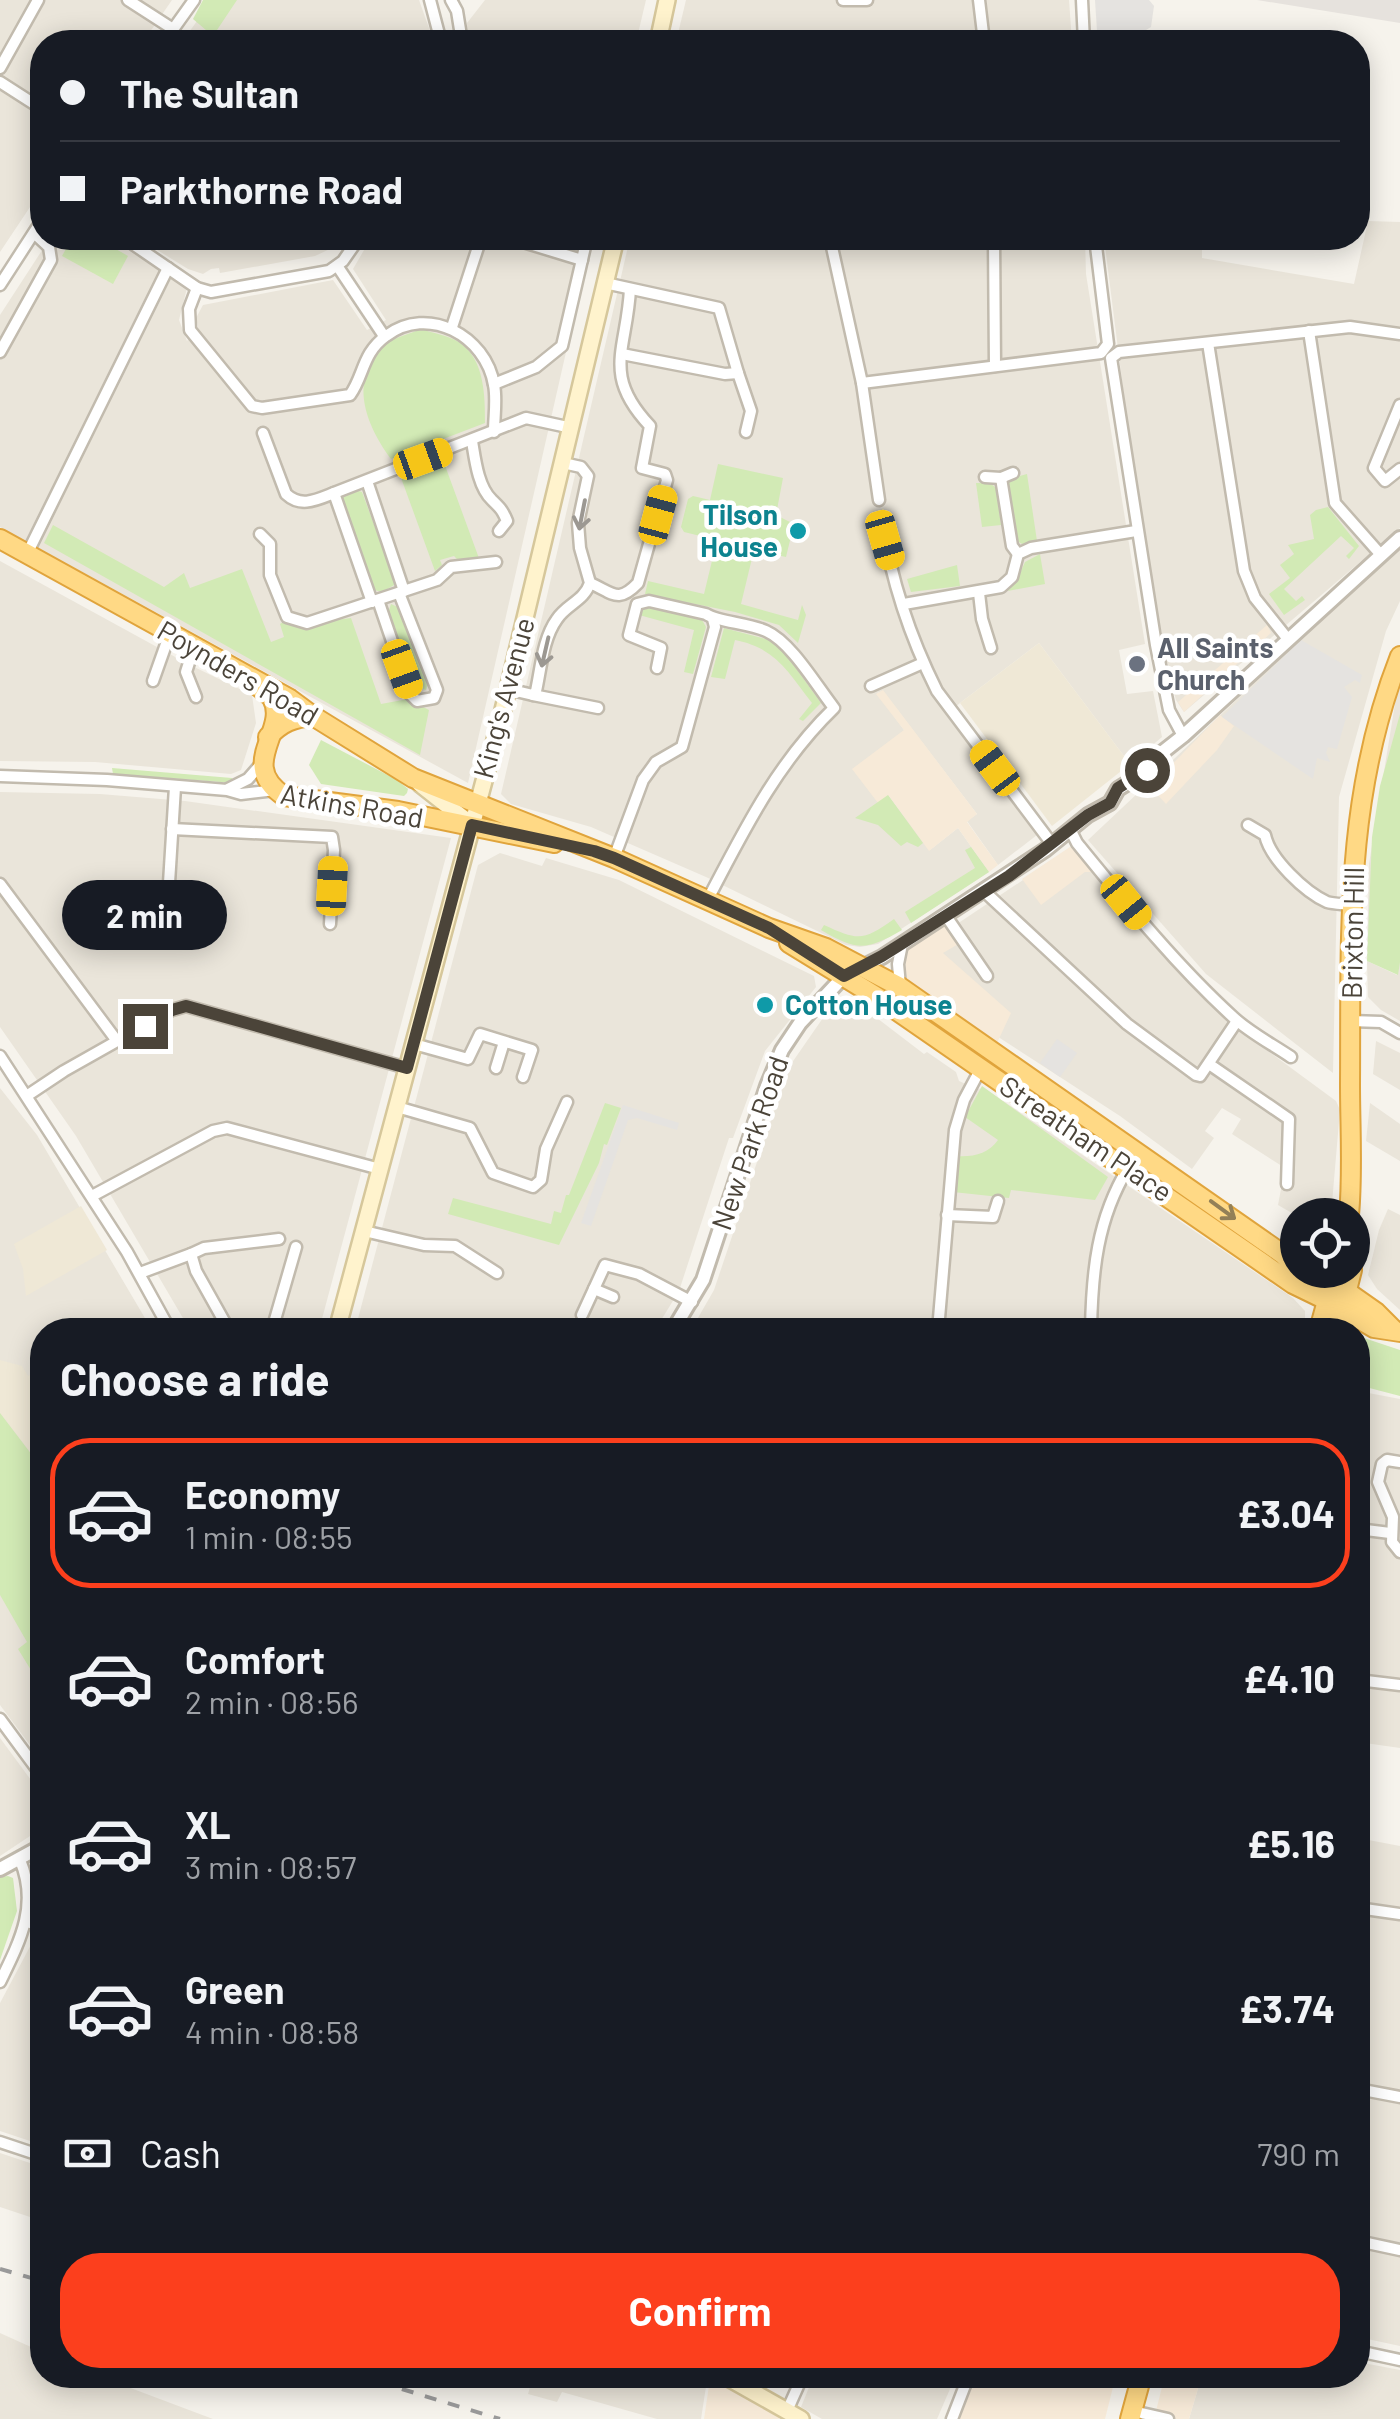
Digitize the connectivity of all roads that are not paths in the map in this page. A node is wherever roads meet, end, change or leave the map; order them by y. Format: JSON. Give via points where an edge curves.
{"nodes":[{"id":1,"x":38,"y":0,"type":"edge"},
{"id":2,"x":128,"y":0,"type":"edge"},
{"id":3,"x":194,"y":0,"type":"edge"},
{"id":4,"x":430,"y":0,"type":"edge"},
{"id":5,"x":451,"y":0,"type":"edge"},
{"id":6,"x":668,"y":0,"type":"edge"},
{"id":7,"x":843,"y":0,"type":"edge"},
{"id":8,"x":867,"y":0,"type":"edge"},
{"id":9,"x":979,"y":0,"type":"edge"},
{"id":10,"x":1082,"y":0,"type":"edge"},
{"id":11,"x":173,"y":30,"type":"joint"},
{"id":12,"x":438,"y":30,"type":"edge"},
{"id":13,"x":460,"y":30,"type":"edge"},
{"id":14,"x":661,"y":30,"type":"edge"},
{"id":15,"x":983,"y":30,"type":"edge"},
{"id":16,"x":1083,"y":30,"type":"edge"},
{"id":17,"x":0,"y":68,"type":"edge"},
{"id":18,"x":0,"y":82,"type":"edge"},
{"id":19,"x":30,"y":101,"type":"edge"},
{"id":20,"x":30,"y":239,"type":"edge"},
{"id":21,"x":49,"y":250,"type":"edge"},
{"id":22,"x":142,"y":250,"type":"edge"},
{"id":23,"x":351,"y":250,"type":"edge"},
{"id":24,"x":476,"y":250,"type":"edge"},
{"id":25,"x":549,"y":250,"type":"edge"},
{"id":26,"x":585,"y":250,"type":"edge"},
{"id":27,"x":613,"y":250,"type":"edge"},
{"id":28,"x":833,"y":250,"type":"edge"},
{"id":29,"x":994,"y":250,"type":"edge"},
{"id":30,"x":1096,"y":250,"type":"edge"},
{"id":31,"x":582,"y":260,"type":"junction"},
{"id":32,"x":168,"y":268,"type":"junction"},
{"id":33,"x":338,"y":268,"type":"junction"},
{"id":34,"x":605,"y":283,"type":"junction"},
{"id":35,"x":0,"y":284,"type":"edge"},
{"id":36,"x":197,"y":288,"type":"junction"},
{"id":37,"x":630,"y":290,"type":"junction"},
{"id":38,"x":452,"y":328,"type":"junction"},
{"id":39,"x":1309,"y":331,"type":"junction"},
{"id":40,"x":1400,"y":334,"type":"edge"},
{"id":41,"x":384,"y":336,"type":"junction"},
{"id":42,"x":1208,"y":342,"type":"junction"},
{"id":43,"x":0,"y":352,"type":"edge"},
{"id":44,"x":1109,"y":353,"type":"junction"},
{"id":45,"x":622,"y":354,"type":"junction"},
{"id":46,"x":995,"y":366,"type":"junction"},
{"id":47,"x":738,"y":373,"type":"junction"},
{"id":48,"x":862,"y":383,"type":"junction"},
{"id":49,"x":494,"y":384,"type":"junction"},
{"id":50,"x":1400,"y":406,"type":"edge"},
{"id":51,"x":572,"y":428,"type":"junction"},
{"id":52,"x":262,"y":432,"type":"dead end"},
{"id":53,"x":494,"y":432,"type":"junction"},
{"id":54,"x":746,"y":432,"type":"dead end"},
{"id":55,"x":472,"y":441,"type":"junction"},
{"id":56,"x":563,"y":463,"type":"junction"},
{"id":57,"x":1400,"y":469,"type":"edge"},
{"id":58,"x":1013,"y":473,"type":"dead end"},
{"id":59,"x":985,"y":477,"type":"dead end"},
{"id":60,"x":1001,"y":478,"type":"junction"},
{"id":61,"x":367,"y":481,"type":"junction"},
{"id":62,"x":334,"y":493,"type":"junction"},
{"id":63,"x":879,"y":500,"type":"dead end"},
{"id":64,"x":882,"y":522,"type":"dead end"},
{"id":65,"x":500,"y":530,"type":"dead end"},
{"id":66,"x":1136,"y":531,"type":"junction"},
{"id":67,"x":260,"y":534,"type":"dead end"},
{"id":68,"x":1400,"y":538,"type":"edge"},
{"id":69,"x":0,"y":539,"type":"edge"},
{"id":70,"x":28,"y":554,"type":"junction"},
{"id":71,"x":1018,"y":554,"type":"junction"},
{"id":72,"x":1381,"y":555,"type":"junction"},
{"id":73,"x":496,"y":562,"type":"dead end"},
{"id":74,"x":590,"y":583,"type":"junction"},
{"id":75,"x":402,"y":592,"type":"junction"},
{"id":76,"x":978,"y":593,"type":"junction"},
{"id":77,"x":375,"y":601,"type":"junction"},
{"id":78,"x":904,"y":604,"type":"junction"},
{"id":79,"x":713,"y":619,"type":"junction"},
{"id":80,"x":170,"y":633,"type":"junction"},
{"id":81,"x":1288,"y":638,"type":"junction"},
{"id":82,"x":194,"y":647,"type":"junction"},
{"id":83,"x":991,"y":648,"type":"dead end"},
{"id":84,"x":1400,"y":656,"type":"edge"},
{"id":85,"x":923,"y":663,"type":"junction"},
{"id":86,"x":657,"y":668,"type":"dead end"},
{"id":87,"x":153,"y":681,"type":"dead end"},
{"id":88,"x":257,"y":682,"type":"junction"},
{"id":89,"x":871,"y":686,"type":"dead end"},
{"id":90,"x":508,"y":688,"type":"junction"},
{"id":91,"x":532,"y":695,"type":"junction"},
{"id":92,"x":196,"y":697,"type":"dead end"},
{"id":93,"x":598,"y":708,"type":"dead end"},
{"id":94,"x":312,"y":716,"type":"junction"},
{"id":95,"x":1183,"y":736,"type":"junction"},
{"id":96,"x":268,"y":737,"type":"junction"},
{"id":97,"x":263,"y":762,"type":"junction"},
{"id":98,"x":0,"y":776,"type":"edge"},
{"id":99,"x":414,"y":778,"type":"junction"},
{"id":100,"x":175,"y":787,"type":"junction"},
{"id":101,"x":228,"y":790,"type":"junction"},
{"id":102,"x":275,"y":790,"type":"junction"},
{"id":103,"x":476,"y":804,"type":"junction"},
{"id":104,"x":1248,"y":824,"type":"dead end"},
{"id":105,"x":472,"y":825,"type":"junction"},
{"id":106,"x":1070,"y":829,"type":"junction"},
{"id":107,"x":172,"y":830,"type":"junction"},
{"id":108,"x":1052,"y":844,"type":"junction"},
{"id":109,"x":594,"y":851,"type":"junction"},
{"id":110,"x":614,"y":858,"type":"junction"},
{"id":111,"x":0,"y":884,"type":"edge"},
{"id":112,"x":984,"y":892,"type":"junction"},
{"id":113,"x":708,"y":900,"type":"junction"},
{"id":114,"x":1352,"y":904,"type":"junction"},
{"id":115,"x":946,"y":916,"type":"junction"},
{"id":116,"x":330,"y":924,"type":"dead end"},
{"id":117,"x":188,"y":934,"type":"dead end"},
{"id":118,"x":902,"y":943,"type":"junction"},
{"id":119,"x":852,"y":968,"type":"junction"},
{"id":120,"x":987,"y":976,"type":"dead end"},
{"id":121,"x":900,"y":986,"type":"junction"},
{"id":122,"x":1236,"y":1020,"type":"junction"},
{"id":123,"x":1351,"y":1022,"type":"junction"},
{"id":124,"x":1400,"y":1034,"type":"edge"},
{"id":125,"x":118,"y":1041,"type":"junction"},
{"id":126,"x":504,"y":1042,"type":"junction"},
{"id":127,"x":414,"y":1044,"type":"junction"},
{"id":128,"x":993,"y":1050,"type":"junction"},
{"id":129,"x":0,"y":1056,"type":"edge"},
{"id":130,"x":1291,"y":1057,"type":"dead end"},
{"id":131,"x":1209,"y":1064,"type":"junction"},
{"id":132,"x":407,"y":1068,"type":"junction"},
{"id":133,"x":496,"y":1068,"type":"dead end"},
{"id":134,"x":981,"y":1068,"type":"junction"},
{"id":135,"x":4,"y":1070,"type":"edge"},
{"id":136,"x":522,"y":1078,"type":"dead end"},
{"id":137,"x":28,"y":1096,"type":"junction"},
{"id":138,"x":567,"y":1102,"type":"dead end"},
{"id":139,"x":396,"y":1107,"type":"junction"},
{"id":140,"x":1128,"y":1168,"type":"junction"},
{"id":141,"x":380,"y":1169,"type":"junction"},
{"id":142,"x":1286,"y":1184,"type":"dead end"},
{"id":143,"x":92,"y":1196,"type":"junction"},
{"id":144,"x":1349,"y":1198,"type":"edge"},
{"id":145,"x":998,"y":1200,"type":"dead end"},
{"id":146,"x":947,"y":1214,"type":"junction"},
{"id":147,"x":364,"y":1231,"type":"junction"},
{"id":148,"x":279,"y":1239,"type":"dead end"},
{"id":149,"x":296,"y":1247,"type":"dead end"},
{"id":150,"x":1280,"y":1249,"type":"edge"},
{"id":151,"x":192,"y":1254,"type":"junction"},
{"id":152,"x":140,"y":1273,"type":"junction"},
{"id":153,"x":497,"y":1273,"type":"dead end"},
{"id":154,"x":1322,"y":1288,"type":"edge"},
{"id":155,"x":1334,"y":1288,"type":"edge"},
{"id":156,"x":1345,"y":1288,"type":"edge"},
{"id":157,"x":594,"y":1289,"type":"junction"},
{"id":158,"x":613,"y":1297,"type":"dead end"},
{"id":159,"x":692,"y":1302,"type":"junction"},
{"id":160,"x":1340,"y":1302,"type":"junction"},
{"id":161,"x":582,"y":1315,"type":"dead end"},
{"id":162,"x":164,"y":1318,"type":"edge"},
{"id":163,"x":222,"y":1318,"type":"edge"},
{"id":164,"x":275,"y":1318,"type":"edge"},
{"id":165,"x":340,"y":1318,"type":"edge"},
{"id":166,"x":681,"y":1318,"type":"edge"},
{"id":167,"x":939,"y":1318,"type":"edge"},
{"id":168,"x":1092,"y":1318,"type":"edge"},
{"id":169,"x":1329,"y":1318,"type":"edge"},
{"id":170,"x":1338,"y":1318,"type":"edge"},
{"id":171,"x":1397,"y":1330,"type":"edge"},
{"id":172,"x":1400,"y":1462,"type":"edge"},
{"id":173,"x":1370,"y":1530,"type":"edge"},
{"id":174,"x":1390,"y":1533,"type":"junction"},
{"id":175,"x":1400,"y":1552,"type":"edge"},
{"id":176,"x":1370,"y":1681,"type":"edge"},
{"id":177,"x":1400,"y":1685,"type":"edge"},
{"id":178,"x":0,"y":1719,"type":"edge"},
{"id":179,"x":30,"y":1760,"type":"edge"},
{"id":180,"x":30,"y":1854,"type":"edge"},
{"id":181,"x":20,"y":1860,"type":"junction"},
{"id":182,"x":0,"y":1869,"type":"edge"},
{"id":183,"x":1370,"y":1910,"type":"edge"},
{"id":184,"x":1400,"y":1914,"type":"edge"},
{"id":185,"x":26,"y":1922,"type":"junction"},
{"id":186,"x":30,"y":1923,"type":"edge"},
{"id":187,"x":0,"y":1982,"type":"edge"},
{"id":188,"x":1370,"y":2092,"type":"edge"},
{"id":189,"x":1400,"y":2097,"type":"edge"},
{"id":190,"x":0,"y":2142,"type":"edge"},
{"id":191,"x":30,"y":2152,"type":"edge"},
{"id":192,"x":1370,"y":2244,"type":"edge"},
{"id":193,"x":1400,"y":2250,"type":"edge"},
{"id":194,"x":1370,"y":2354,"type":"edge"},
{"id":195,"x":1400,"y":2360,"type":"edge"},
{"id":196,"x":745,"y":2388,"type":"edge"},
{"id":197,"x":800,"y":2388,"type":"edge"},
{"id":198,"x":964,"y":2388,"type":"edge"},
{"id":199,"x":1138,"y":2388,"type":"edge"},
{"id":200,"x":794,"y":2415,"type":"edge"},
{"id":201,"x":1131,"y":2415,"type":"edge"},
{"id":202,"x":952,"y":2419,"type":"edge"},
{"id":203,"x":1168,"y":2419,"type":"edge"}],
"edges":[{"from":1,"to":17,"type":"street"},
{"from":2,"to":11,"type":"street"},
{"from":3,"to":11,"type":"street"},
{"from":4,"to":12,"type":"street"},
{"from":5,"to":13,"type":"street"},
{"from":6,"to":14,"type":"main road"},
{"from":7,"to":8,"type":"street"},
{"from":9,"to":15,"type":"street"},
{"from":10,"to":16,"type":"street"},
{"from":18,"to":19,"type":"street"},
{"from":20,"to":35,"type":"street"},
{"from":21,"to":43,"type":"street","via":[[51,260]]},
{"from":22,"to":32,"type":"street"},
{"from":23,"to":33,"type":"street"},
{"from":24,"to":38,"type":"street"},
{"from":25,"to":31,"type":"street"},
{"from":26,"to":31,"type":"street"},
{"from":27,"to":34,"type":"main road","name":"King's Avenue"},
{"from":28,"to":48,"type":"street"},
{"from":29,"to":46,"type":"street"},
{"from":30,"to":44,"type":"street"},
{"from":31,"to":49,"type":"street","via":[[562,346],[536,367]]},
{"from":32,"to":36,"type":"street"},
{"from":32,"to":70,"type":"street"},
{"from":33,"to":36,"type":"street","via":[[210,292]]},
{"from":33,"to":41,"type":"street"},
{"from":34,"to":37,"type":"street"},
{"from":34,"to":51,"type":"main road","name":"King's Avenue"},
{"from":36,"to":41,"type":"street","via":[[188,310],[190,330],[252,406],[350,396],[363,362]]},
{"from":37,"to":45,"type":"street"},
{"from":37,"to":47,"type":"street","via":[[719,308]]},
{"from":38,"to":41,"type":"street","via":[[426,322]]},
{"from":38,"to":49,"type":"street","via":[[480,351]]},
{"from":39,"to":40,"type":"street","via":[[1350,327]]},
{"from":39,"to":42,"type":"street"},
{"from":39,"to":72,"type":"street","via":[[1335,503]]},
{"from":42,"to":44,"type":"street"},
{"from":42,"to":81,"type":"street","via":[[1244,572],[1255,598]]},
{"from":44,"to":46,"type":"street"},
{"from":44,"to":66,"type":"street"},
{"from":45,"to":47,"type":"street"},
{"from":45,"to":74,"type":"street","via":[[629,404],[650,426],[642,468],[668,480],[638,582],[628,594]]},
{"from":46,"to":48,"type":"street"},
{"from":47,"to":54,"type":"street","via":[[750,411]]},
{"from":48,"to":63,"type":"street"},
{"from":49,"to":53,"type":"street"},
{"from":50,"to":57,"type":"street","via":[[1374,468],[1386,481]]},
{"from":51,"to":53,"type":"street","via":[[526,418]]},
{"from":51,"to":56,"type":"main road","name":"King's Avenue"},
{"from":52,"to":62,"type":"street","via":[[292,500]]},
{"from":53,"to":55,"type":"street"},
{"from":55,"to":61,"type":"street"},
{"from":55,"to":65,"type":"street","via":[[478,472],[506,520]]},
{"from":56,"to":74,"type":"street","one_way":true,"via":[[588,476],[578,523]]},
{"from":56,"to":90,"type":"main road","name":"King's Avenue"},
{"from":58,"to":60,"type":"street"},
{"from":59,"to":60,"type":"street"},
{"from":60,"to":71,"type":"street"},
{"from":61,"to":62,"type":"street"},
{"from":61,"to":75,"type":"street"},
{"from":62,"to":77,"type":"street"},
{"from":64,"to":78,"type":"street"},
{"from":66,"to":71,"type":"street"},
{"from":66,"to":95,"type":"street","via":[[1169,710]]},
{"from":67,"to":77,"type":"street","via":[[270,544],[270,576],[287,616],[306,624]]},
{"from":68,"to":72,"type":"street","name":"New Park Road"},
{"from":69,"to":70,"type":"highway","name":"Poynders Road"},
{"from":70,"to":80,"type":"highway","name":"Poynders Road"},
{"from":71,"to":76,"type":"street","via":[[1006,584]]},
{"from":72,"to":81,"type":"street","name":"New Park Road"},
{"from":73,"to":75,"type":"street","via":[[450,567],[437,580]]},
{"from":74,"to":91,"type":"street","one_way":true,"via":[[550,630]]},
{"from":75,"to":77,"type":"street"},
{"from":75,"to":77,"type":"street","via":[[437,690],[428,702],[410,694]]},
{"from":76,"to":78,"type":"street"},
{"from":76,"to":83,"type":"street"},
{"from":78,"to":85,"type":"street"},
{"from":79,"to":86,"type":"street","via":[[649,601],[637,604],[630,635],[661,648]]},
{"from":79,"to":110,"type":"street","via":[[682,747],[656,762],[643,780]]},
{"from":79,"to":113,"type":"street","via":[[779,638],[834,708],[772,783]]},
{"from":80,"to":82,"type":"highway","name":"Poynders Road"},
{"from":80,"to":87,"type":"street"},
{"from":81,"to":95,"type":"street","name":"New Park Road"},
{"from":82,"to":88,"type":"highway","name":"Poynders Road"},
{"from":82,"to":92,"type":"street","via":[[186,672]]},
{"from":84,"to":114,"type":"highway","name":"Brixton Hill","via":[[1364,776]]},
{"from":85,"to":89,"type":"street"},
{"from":85,"to":108,"type":"street"},
{"from":88,"to":94,"type":"highway","name":"Poynders Road"},
{"from":88,"to":96,"type":"highway","via":[[274,708]]},
{"from":90,"to":91,"type":"street"},
{"from":90,"to":103,"type":"main road","name":"King's Avenue"},
{"from":91,"to":93,"type":"street"},
{"from":94,"to":96,"type":"highway","via":[[279,725]]},
{"from":94,"to":99,"type":"highway","name":"Poynders Road"},
{"from":95,"to":106,"type":"street","name":"New Park Road","via":[[1118,788],[1110,803]]},
{"from":96,"to":97,"type":"highway"},
{"from":97,"to":101,"type":"street","name":"Atkins Road"},
{"from":97,"to":102,"type":"highway"},
{"from":98,"to":100,"type":"street","name":"Atkins Road"},
{"from":99,"to":103,"type":"highway","name":"Poynders Road"},
{"from":99,"to":105,"type":"main road"},
{"from":100,"to":101,"type":"street","name":"Atkins Road"},
{"from":100,"to":107,"type":"street"},
{"from":101,"to":102,"type":"street","name":"Atkins Road"},
{"from":102,"to":105,"type":"highway","name":"Atkins Road"},
{"from":103,"to":105,"type":"main road","name":"King's Avenue"},
{"from":103,"to":109,"type":"highway","name":"Atkins Road"},
{"from":104,"to":114,"type":"street","via":[[1264,835],[1294,879],[1329,904]]},
{"from":105,"to":109,"type":"highway","name":"Atkins Road"},
{"from":105,"to":127,"type":"main road","name":"King's Avenue"},
{"from":106,"to":108,"type":"street","name":"New Park Road"},
{"from":106,"to":122,"type":"street","via":[[1139,918]]},
{"from":107,"to":116,"type":"street","via":[[332,838]]},
{"from":107,"to":117,"type":"street","via":[[168,905]]},
{"from":108,"to":112,"type":"street","name":"New Park Road"},
{"from":109,"to":110,"type":"highway","name":"Atkins Road"},
{"from":110,"to":113,"type":"highway","name":"Atkins Road"},
{"from":111,"to":125,"type":"street"},
{"from":112,"to":115,"type":"street","name":"New Park Road"},
{"from":112,"to":131,"type":"street","via":[[1127,1024],[1196,1075]]},
{"from":113,"to":119,"type":"highway","name":"Atkins Road","via":[[826,948]]},
{"from":114,"to":123,"type":"highway","name":"Brixton Hill"},
{"from":115,"to":118,"type":"street","name":"New Park Road"},
{"from":115,"to":120,"type":"street"},
{"from":118,"to":119,"type":"street","name":"New Park Road"},
{"from":118,"to":121,"type":"street"},
{"from":119,"to":121,"type":"highway","name":"Streatham Place"},
{"from":119,"to":134,"type":"highway","name":"Streatham Place"},
{"from":119,"to":159,"type":"street","name":"New Park Road","via":[[782,1050]]},
{"from":121,"to":128,"type":"highway","name":"Streatham Place"},
{"from":122,"to":130,"type":"street"},
{"from":122,"to":131,"type":"street"},
{"from":123,"to":124,"type":"street","via":[[1374,1021]]},
{"from":123,"to":144,"type":"highway","name":"Brixton Hill"},
{"from":125,"to":132,"type":"street","via":[[186,1006]]},
{"from":125,"to":137,"type":"street"},
{"from":126,"to":127,"type":"street","via":[[480,1034],[468,1059]]},
{"from":126,"to":133,"type":"street"},
{"from":126,"to":136,"type":"street","via":[[532,1050]]},
{"from":127,"to":132,"type":"main road","name":"King's Avenue"},
{"from":128,"to":134,"type":"street"},
{"from":128,"to":150,"type":"highway","name":"Streatham Place","one_way":true},
{"from":129,"to":135,"type":"street"},
{"from":131,"to":142,"type":"street","via":[[1289,1119]]},
{"from":132,"to":139,"type":"main road","name":"King's Avenue"},
{"from":134,"to":140,"type":"highway","name":"Streatham Place"},
{"from":134,"to":146,"type":"street","via":[[956,1121]]},
{"from":135,"to":137,"type":"street"},
{"from":137,"to":143,"type":"street"},
{"from":138,"to":139,"type":"street","via":[[533,1187],[492,1173],[470,1128]]},
{"from":139,"to":141,"type":"main road","name":"King's Avenue"},
{"from":140,"to":160,"type":"highway","name":"Streatham Place","via":[[1293,1284]]},
{"from":140,"to":168,"type":"street","via":[[1095,1253]]},
{"from":141,"to":143,"type":"street","via":[[227,1128]]},
{"from":141,"to":147,"type":"main road","name":"King's Avenue"},
{"from":143,"to":152,"type":"street"},
{"from":145,"to":146,"type":"street","via":[[993,1217]]},
{"from":146,"to":167,"type":"street"},
{"from":147,"to":153,"type":"street","via":[[455,1246]]},
{"from":147,"to":165,"type":"main road","name":"King's Avenue"},
{"from":148,"to":151,"type":"street"},
{"from":149,"to":164,"type":"street"},
{"from":151,"to":152,"type":"street"},
{"from":151,"to":163,"type":"street"},
{"from":152,"to":162,"type":"street"},
{"from":154,"to":160,"type":"highway","name":"Streatham Place"},
{"from":155,"to":160,"type":"highway"},
{"from":156,"to":160,"type":"highway"},
{"from":157,"to":158,"type":"street"},
{"from":157,"to":159,"type":"street","via":[[609,1264]]},
{"from":157,"to":161,"type":"street"},
{"from":159,"to":166,"type":"street","name":"New Park Road"},
{"from":160,"to":169,"type":"highway"},
{"from":160,"to":170,"type":"highway"},
{"from":160,"to":171,"type":"highway","via":[[1376,1312]]},
{"from":172,"to":174,"type":"street","via":[[1388,1460],[1378,1473],[1392,1517]]},
{"from":173,"to":174,"type":"street"},
{"from":174,"to":175,"type":"street"},
{"from":176,"to":177,"type":"street"},
{"from":178,"to":179,"type":"street"},
{"from":180,"to":181,"type":"street"},
{"from":181,"to":182,"type":"street"},
{"from":181,"to":185,"type":"street","via":[[28,1888]]},
{"from":183,"to":184,"type":"street"},
{"from":185,"to":186,"type":"street"},
{"from":185,"to":187,"type":"street"},
{"from":188,"to":189,"type":"street"},
{"from":190,"to":191,"type":"street"},
{"from":192,"to":193,"type":"street"},
{"from":194,"to":195,"type":"street"},
{"from":196,"to":200,"type":"main road"},
{"from":197,"to":200,"type":"street"},
{"from":198,"to":202,"type":"street"},
{"from":199,"to":201,"type":"highway"},
{"from":201,"to":203,"type":"street"}]}
